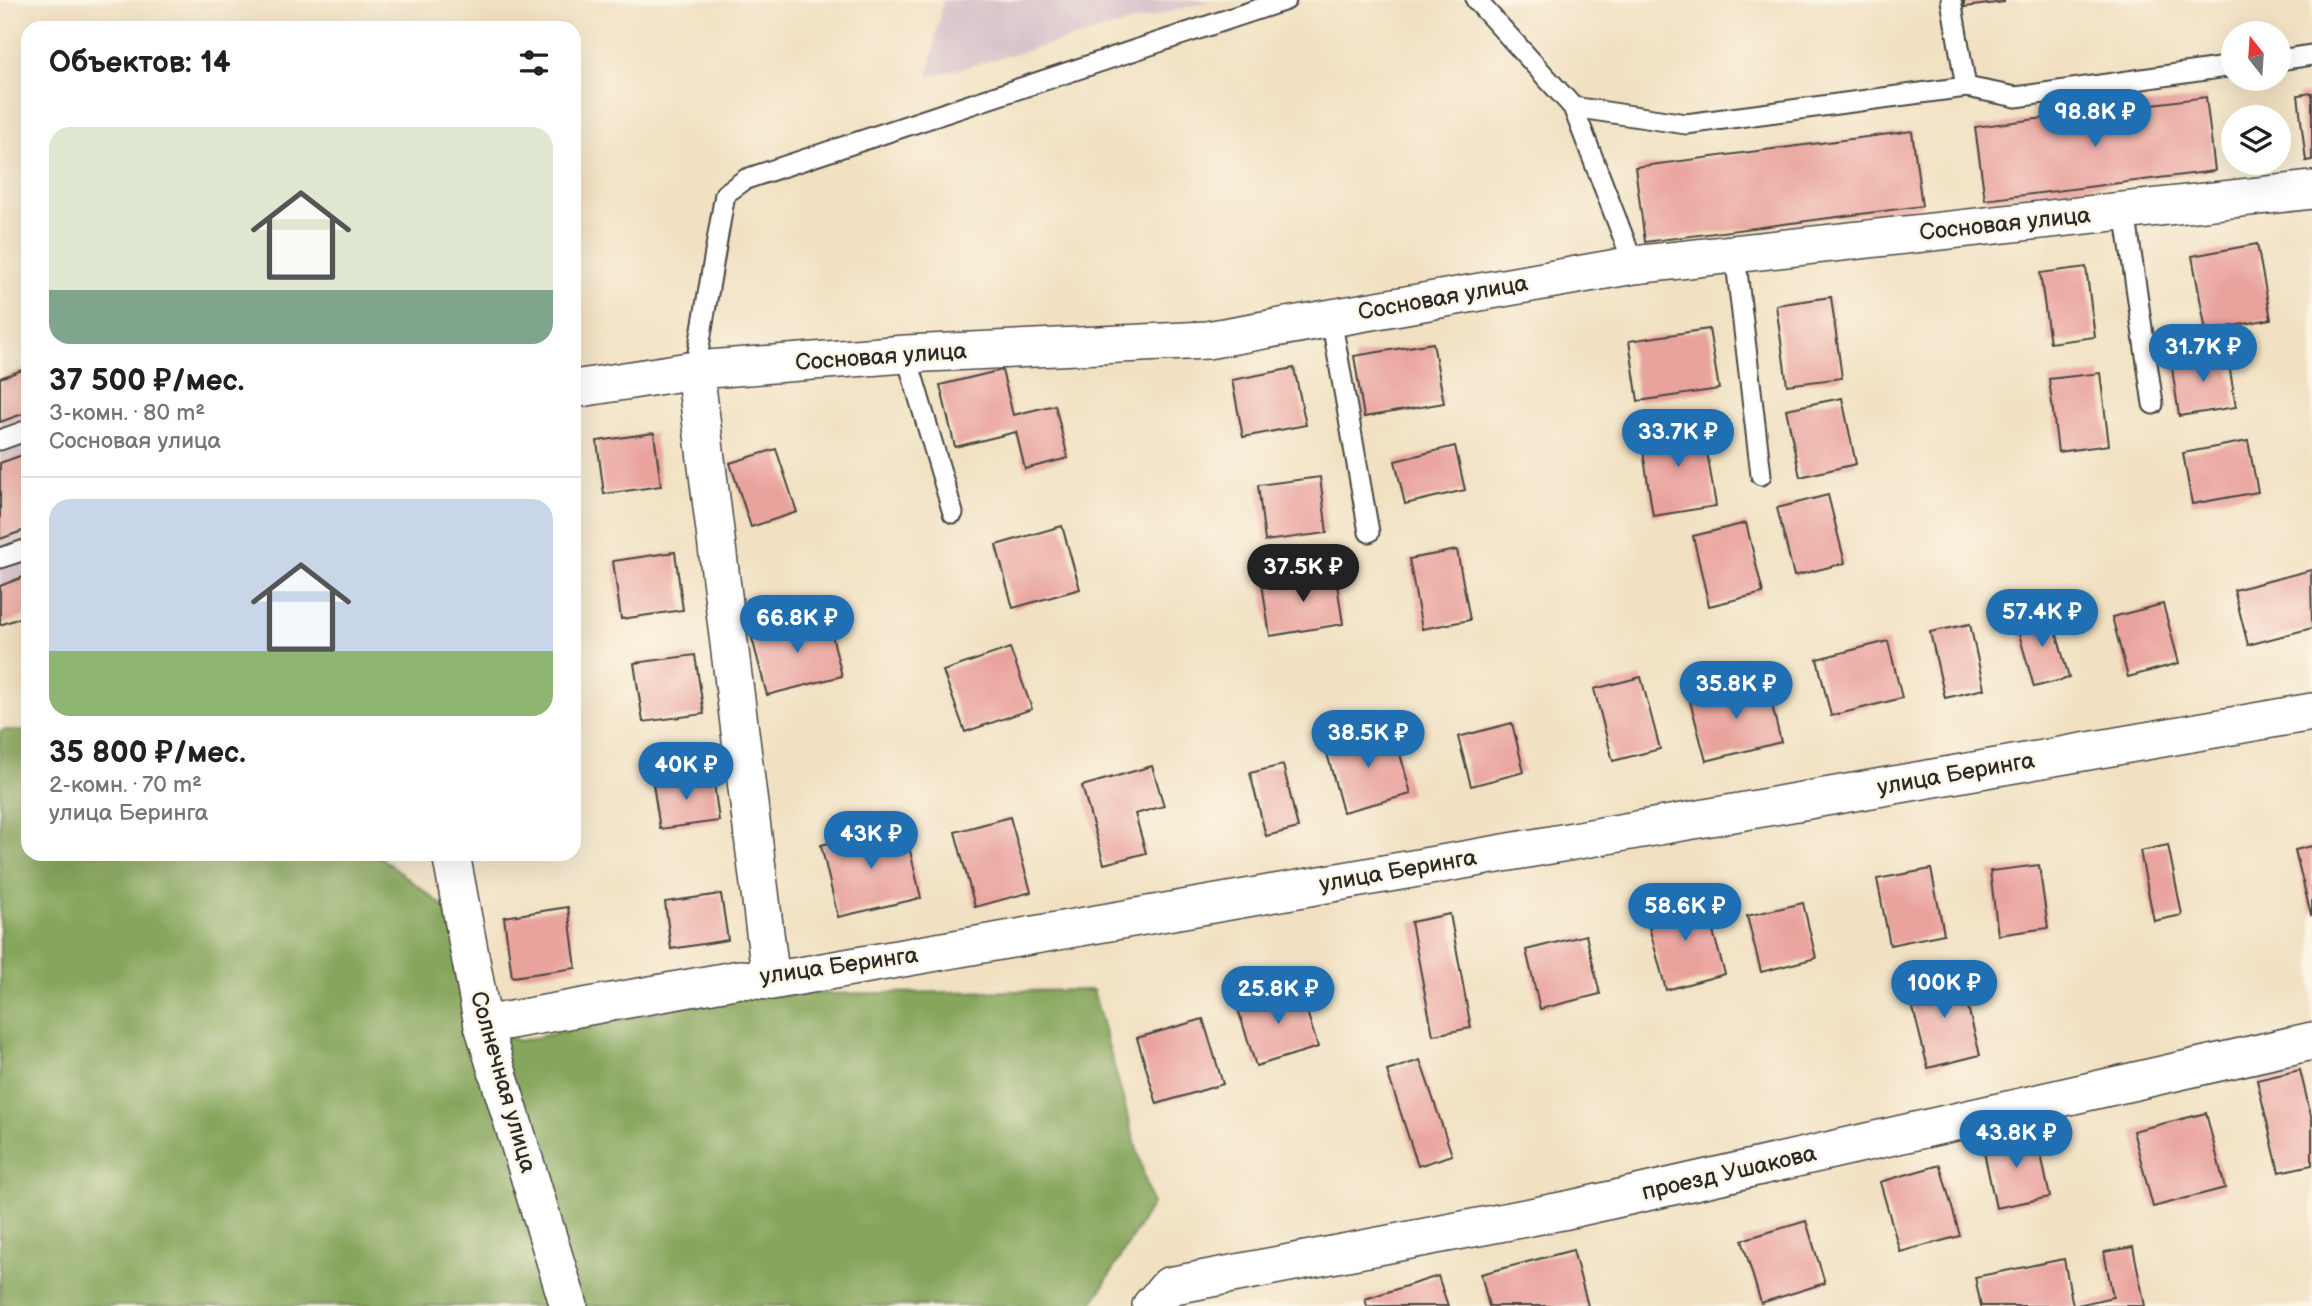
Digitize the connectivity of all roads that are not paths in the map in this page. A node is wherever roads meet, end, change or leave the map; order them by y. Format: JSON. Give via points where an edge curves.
{"nodes":[{"id":1,"x":1286,"y":0,"type":"edge"},
{"id":2,"x":1476,"y":0,"type":"edge"},
{"id":3,"x":1951,"y":0,"type":"edge"},
{"id":4,"x":2312,"y":55,"type":"edge"},
{"id":5,"x":2291,"y":58,"type":"edge"},
{"id":6,"x":2221,"y":68,"type":"edge"},
{"id":7,"x":1966,"y":87,"type":"junction"},
{"id":8,"x":1573,"y":107,"type":"junction"},
{"id":9,"x":2312,"y":190,"type":"edge"},
{"id":10,"x":2125,"y":211,"type":"junction"},
{"id":11,"x":1735,"y":254,"type":"junction"},
{"id":12,"x":1634,"y":265,"type":"junction"},
{"id":13,"x":1331,"y":318,"type":"junction"},
{"id":14,"x":906,"y":354,"type":"junction"},
{"id":15,"x":695,"y":370,"type":"junction"},
{"id":16,"x":581,"y":387,"type":"edge"},
{"id":17,"x":2153,"y":404,"type":"dead end"},
{"id":18,"x":21,"y":432,"type":"edge"},
{"id":19,"x":0,"y":440,"type":"edge"},
{"id":20,"x":1761,"y":475,"type":"dead end"},
{"id":21,"x":953,"y":513,"type":"dead end"},
{"id":22,"x":1369,"y":532,"type":"dead end"},
{"id":23,"x":21,"y":551,"type":"edge"},
{"id":24,"x":0,"y":558,"type":"edge"},
{"id":25,"x":2312,"y":712,"type":"edge"},
{"id":26,"x":452,"y":861,"type":"edge"},
{"id":27,"x":771,"y":981,"type":"junction"},
{"id":28,"x":483,"y":1025,"type":"junction"},
{"id":29,"x":2312,"y":1041,"type":"edge"},
{"id":30,"x":569,"y":1306,"type":"edge"},
{"id":31,"x":1151,"y":1306,"type":"edge"}],
"edges":[{"from":1,"to":15,"type":"lane","via":[[746,180],[725,194]]},
{"from":2,"to":8,"type":"lane"},
{"from":3,"to":7,"type":"lane"},
{"from":4,"to":5,"type":"lane"},
{"from":6,"to":7,"type":"lane","via":[[2016,97]]},
{"from":7,"to":8,"type":"lane","via":[[1686,124]]},
{"from":8,"to":12,"type":"lane"},
{"from":9,"to":10,"type":"street","name":"Сосновая улица"},
{"from":10,"to":11,"type":"street","name":"Сосновая улица"},
{"from":10,"to":17,"type":"lane"},
{"from":11,"to":12,"type":"street","name":"Сосновая улица"},
{"from":11,"to":20,"type":"lane"},
{"from":12,"to":13,"type":"street","name":"Сосновая улица"},
{"from":13,"to":14,"type":"street","name":"Сосновая улица","via":[[1207,340]]},
{"from":13,"to":22,"type":"lane"},
{"from":14,"to":15,"type":"street","name":"Сосновая улица"},
{"from":14,"to":21,"type":"lane"},
{"from":15,"to":16,"type":"street","name":"Сосновая улица"},
{"from":15,"to":27,"type":"street"},
{"from":18,"to":19,"type":"lane"},
{"from":23,"to":24,"type":"lane"},
{"from":25,"to":27,"type":"street","name":"улица Беринга"},
{"from":26,"to":28,"type":"street","name":"Солнечная улица"},
{"from":27,"to":28,"type":"street","name":"улица Беринга","via":[[740,979]]},
{"from":28,"to":30,"type":"street","name":"Солнечная улица"},
{"from":29,"to":31,"type":"street","name":"проезд Ушакова","via":[[1567,1210],[1169,1286]]}]}
